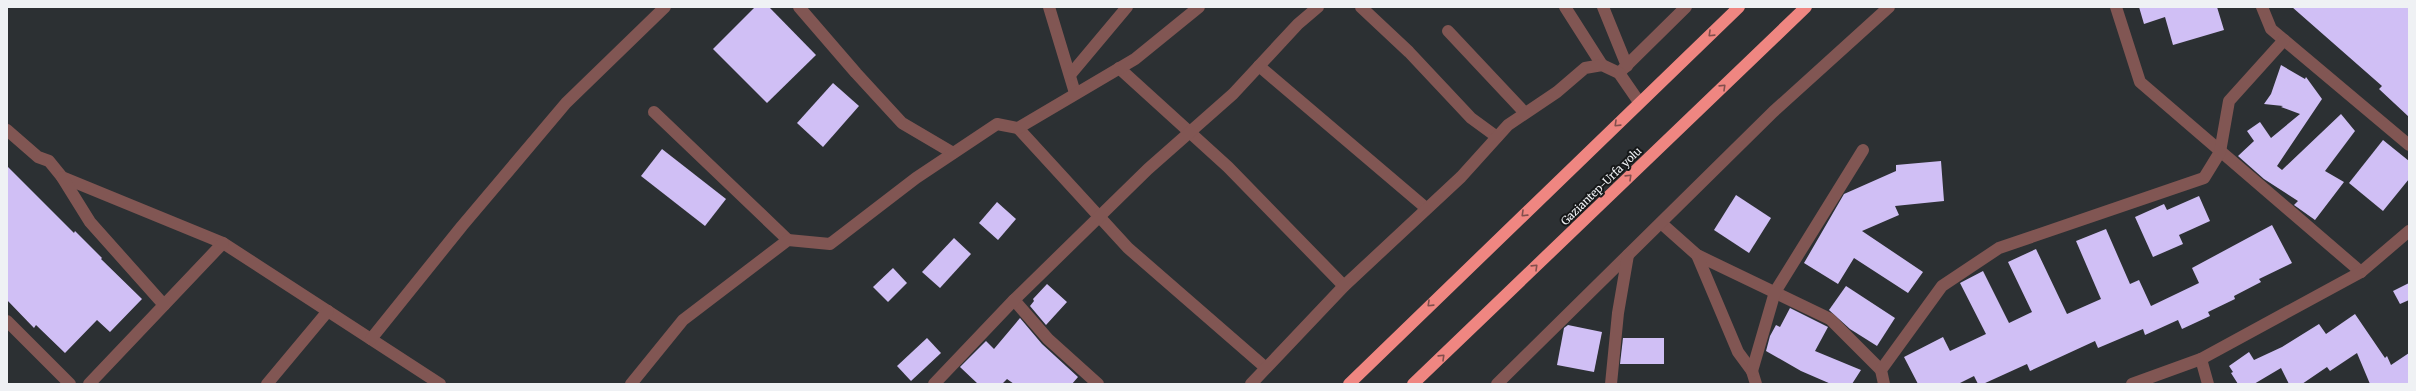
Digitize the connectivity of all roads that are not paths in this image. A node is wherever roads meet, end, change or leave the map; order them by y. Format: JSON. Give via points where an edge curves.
{"nodes":[{"id":1,"x":665,"y":7,"type":"edge"},
{"id":2,"x":799,"y":7,"type":"edge"},
{"id":3,"x":1049,"y":7,"type":"edge"},
{"id":4,"x":1127,"y":7,"type":"edge"},
{"id":5,"x":1199,"y":7,"type":"edge"},
{"id":6,"x":1318,"y":7,"type":"edge"},
{"id":7,"x":1361,"y":7,"type":"edge"},
{"id":8,"x":1565,"y":7,"type":"edge"},
{"id":9,"x":1604,"y":7,"type":"edge"},
{"id":10,"x":1686,"y":7,"type":"edge"},
{"id":11,"x":1739,"y":7,"type":"edge"},
{"id":12,"x":1806,"y":7,"type":"edge"},
{"id":13,"x":1889,"y":7,"type":"edge"},
{"id":14,"x":2116,"y":7,"type":"edge"},
{"id":15,"x":2262,"y":7,"type":"edge"},
{"id":16,"x":1448,"y":31,"type":"dead end"},
{"id":17,"x":2284,"y":40,"type":"junction"},
{"id":18,"x":1602,"y":65,"type":"junction"},
{"id":19,"x":1259,"y":66,"type":"junction"},
{"id":20,"x":1119,"y":68,"type":"junction"},
{"id":21,"x":1623,"y":70,"type":"junction"},
{"id":22,"x":1070,"y":75,"type":"junction"},
{"id":23,"x":1075,"y":93,"type":"junction"},
{"id":24,"x":1639,"y":102,"type":"junction"},
{"id":25,"x":654,"y":112,"type":"dead end"},
{"id":26,"x":1525,"y":113,"type":"junction"},
{"id":27,"x":1018,"y":128,"type":"junction"},
{"id":28,"x":7,"y":130,"type":"edge"},
{"id":29,"x":1191,"y":131,"type":"junction"},
{"id":30,"x":1497,"y":137,"type":"junction"},
{"id":31,"x":2409,"y":145,"type":"edge"},
{"id":32,"x":1863,"y":150,"type":"dead end"},
{"id":33,"x":2220,"y":152,"type":"junction"},
{"id":34,"x":953,"y":153,"type":"junction"},
{"id":35,"x":62,"y":177,"type":"junction"},
{"id":36,"x":1426,"y":208,"type":"junction"},
{"id":37,"x":1098,"y":218,"type":"junction"},
{"id":38,"x":1661,"y":223,"type":"junction"},
{"id":39,"x":2409,"y":231,"type":"edge"},
{"id":40,"x":788,"y":240,"type":"junction"},
{"id":41,"x":223,"y":242,"type":"junction"},
{"id":42,"x":1628,"y":254,"type":"junction"},
{"id":43,"x":1697,"y":255,"type":"junction"},
{"id":44,"x":2361,"y":272,"type":"junction"},
{"id":45,"x":1344,"y":286,"type":"junction"},
{"id":46,"x":1775,"y":292,"type":"junction"},
{"id":47,"x":1014,"y":300,"type":"junction"},
{"id":48,"x":164,"y":305,"type":"junction"},
{"id":49,"x":328,"y":311,"type":"junction"},
{"id":50,"x":7,"y":321,"type":"edge"},
{"id":51,"x":371,"y":339,"type":"junction"},
{"id":52,"x":2201,"y":360,"type":"junction"},
{"id":53,"x":1266,"y":368,"type":"junction"},
{"id":54,"x":1881,"y":370,"type":"junction"},
{"id":55,"x":1752,"y":371,"type":"junction"},
{"id":56,"x":70,"y":384,"type":"edge"},
{"id":57,"x":89,"y":384,"type":"edge"},
{"id":58,"x":267,"y":384,"type":"edge"},
{"id":59,"x":440,"y":384,"type":"edge"},
{"id":60,"x":631,"y":384,"type":"edge"},
{"id":61,"x":934,"y":384,"type":"edge"},
{"id":62,"x":1098,"y":384,"type":"edge"},
{"id":63,"x":1251,"y":384,"type":"edge"},
{"id":64,"x":1349,"y":384,"type":"edge"},
{"id":65,"x":1413,"y":384,"type":"edge"},
{"id":66,"x":1497,"y":384,"type":"edge"},
{"id":67,"x":1611,"y":384,"type":"edge"},
{"id":68,"x":1756,"y":384,"type":"edge"},
{"id":69,"x":1884,"y":384,"type":"edge"},
{"id":70,"x":2132,"y":384,"type":"edge"},
{"id":71,"x":2208,"y":384,"type":"edge"}],
"edges":[{"from":1,"to":51,"type":"street","via":[[566,103]]},
{"from":2,"to":34,"type":"street","via":[[902,123]]},
{"from":3,"to":22,"type":"street"},
{"from":4,"to":22,"type":"street"},
{"from":5,"to":20,"type":"street","via":[[1136,59]]},
{"from":6,"to":19,"type":"street","via":[[1298,24]]},
{"from":7,"to":30,"type":"street","via":[[1409,52],[1471,118]]},
{"from":8,"to":18,"type":"street"},
{"from":9,"to":21,"type":"street"},
{"from":10,"to":21,"type":"street"},
{"from":11,"to":24,"type":"highway","one_way":true},
{"from":65,"to":12,"type":"highway","name":"Gaziantep-Urfa yolu","one_way":true},
{"from":13,"to":38,"type":"street","via":[[1773,112]]},
{"from":14,"to":33,"type":"street","via":[[2140,82]]},
{"from":15,"to":17,"type":"street","via":[[2271,29]]},
{"from":16,"to":26,"type":"street"},
{"from":17,"to":31,"type":"street"},
{"from":17,"to":33,"type":"street","via":[[2229,101]]},
{"from":18,"to":21,"type":"street"},
{"from":18,"to":26,"type":"street","via":[[1585,68]]},
{"from":19,"to":29,"type":"street","via":[[1233,94]]},
{"from":19,"to":36,"type":"street"},
{"from":20,"to":23,"type":"street"},
{"from":20,"to":29,"type":"street"},
{"from":21,"to":24,"type":"street"},
{"from":22,"to":23,"type":"street"},
{"from":23,"to":27,"type":"street"},
{"from":24,"to":64,"type":"highway","one_way":true},
{"from":25,"to":40,"type":"street"},
{"from":26,"to":30,"type":"street"},
{"from":27,"to":34,"type":"street","via":[[997,124]]},
{"from":27,"to":37,"type":"street"},
{"from":28,"to":35,"type":"street","via":[[38,157],[49,161]]},
{"from":29,"to":37,"type":"street"},
{"from":29,"to":45,"type":"street"},
{"from":30,"to":36,"type":"street","via":[[1461,177]]},
{"from":32,"to":46,"type":"street"},
{"from":33,"to":44,"type":"street"},
{"from":33,"to":54,"type":"street","via":[[2204,178],[1999,248],[1942,286]]},
{"from":34,"to":40,"type":"street","via":[[830,244]]},
{"from":35,"to":41,"type":"street"},
{"from":35,"to":48,"type":"street","via":[[90,222]]},
{"from":36,"to":45,"type":"street"},
{"from":37,"to":47,"type":"street"},
{"from":37,"to":53,"type":"street","via":[[1128,248]]},
{"from":38,"to":42,"type":"street"},
{"from":38,"to":43,"type":"street"},
{"from":39,"to":44,"type":"street"},
{"from":40,"to":60,"type":"street","via":[[683,320]]},
{"from":41,"to":48,"type":"street"},
{"from":41,"to":49,"type":"street"},
{"from":42,"to":66,"type":"street"},
{"from":42,"to":67,"type":"street","via":[[1618,313]]},
{"from":43,"to":46,"type":"street"},
{"from":43,"to":55,"type":"street","via":[[1738,352]]},
{"from":44,"to":52,"type":"street"},
{"from":45,"to":53,"type":"street"},
{"from":46,"to":54,"type":"street","via":[[1830,319]]},
{"from":46,"to":55,"type":"street"},
{"from":47,"to":61,"type":"street"},
{"from":47,"to":62,"type":"street","via":[[1048,339]]},
{"from":48,"to":57,"type":"street"},
{"from":49,"to":51,"type":"street"},
{"from":49,"to":58,"type":"street"},
{"from":50,"to":56,"type":"street"},
{"from":51,"to":59,"type":"street"},
{"from":52,"to":70,"type":"street"},
{"from":52,"to":71,"type":"street"},
{"from":53,"to":63,"type":"street"},
{"from":54,"to":69,"type":"street"},
{"from":55,"to":68,"type":"street"}]}
